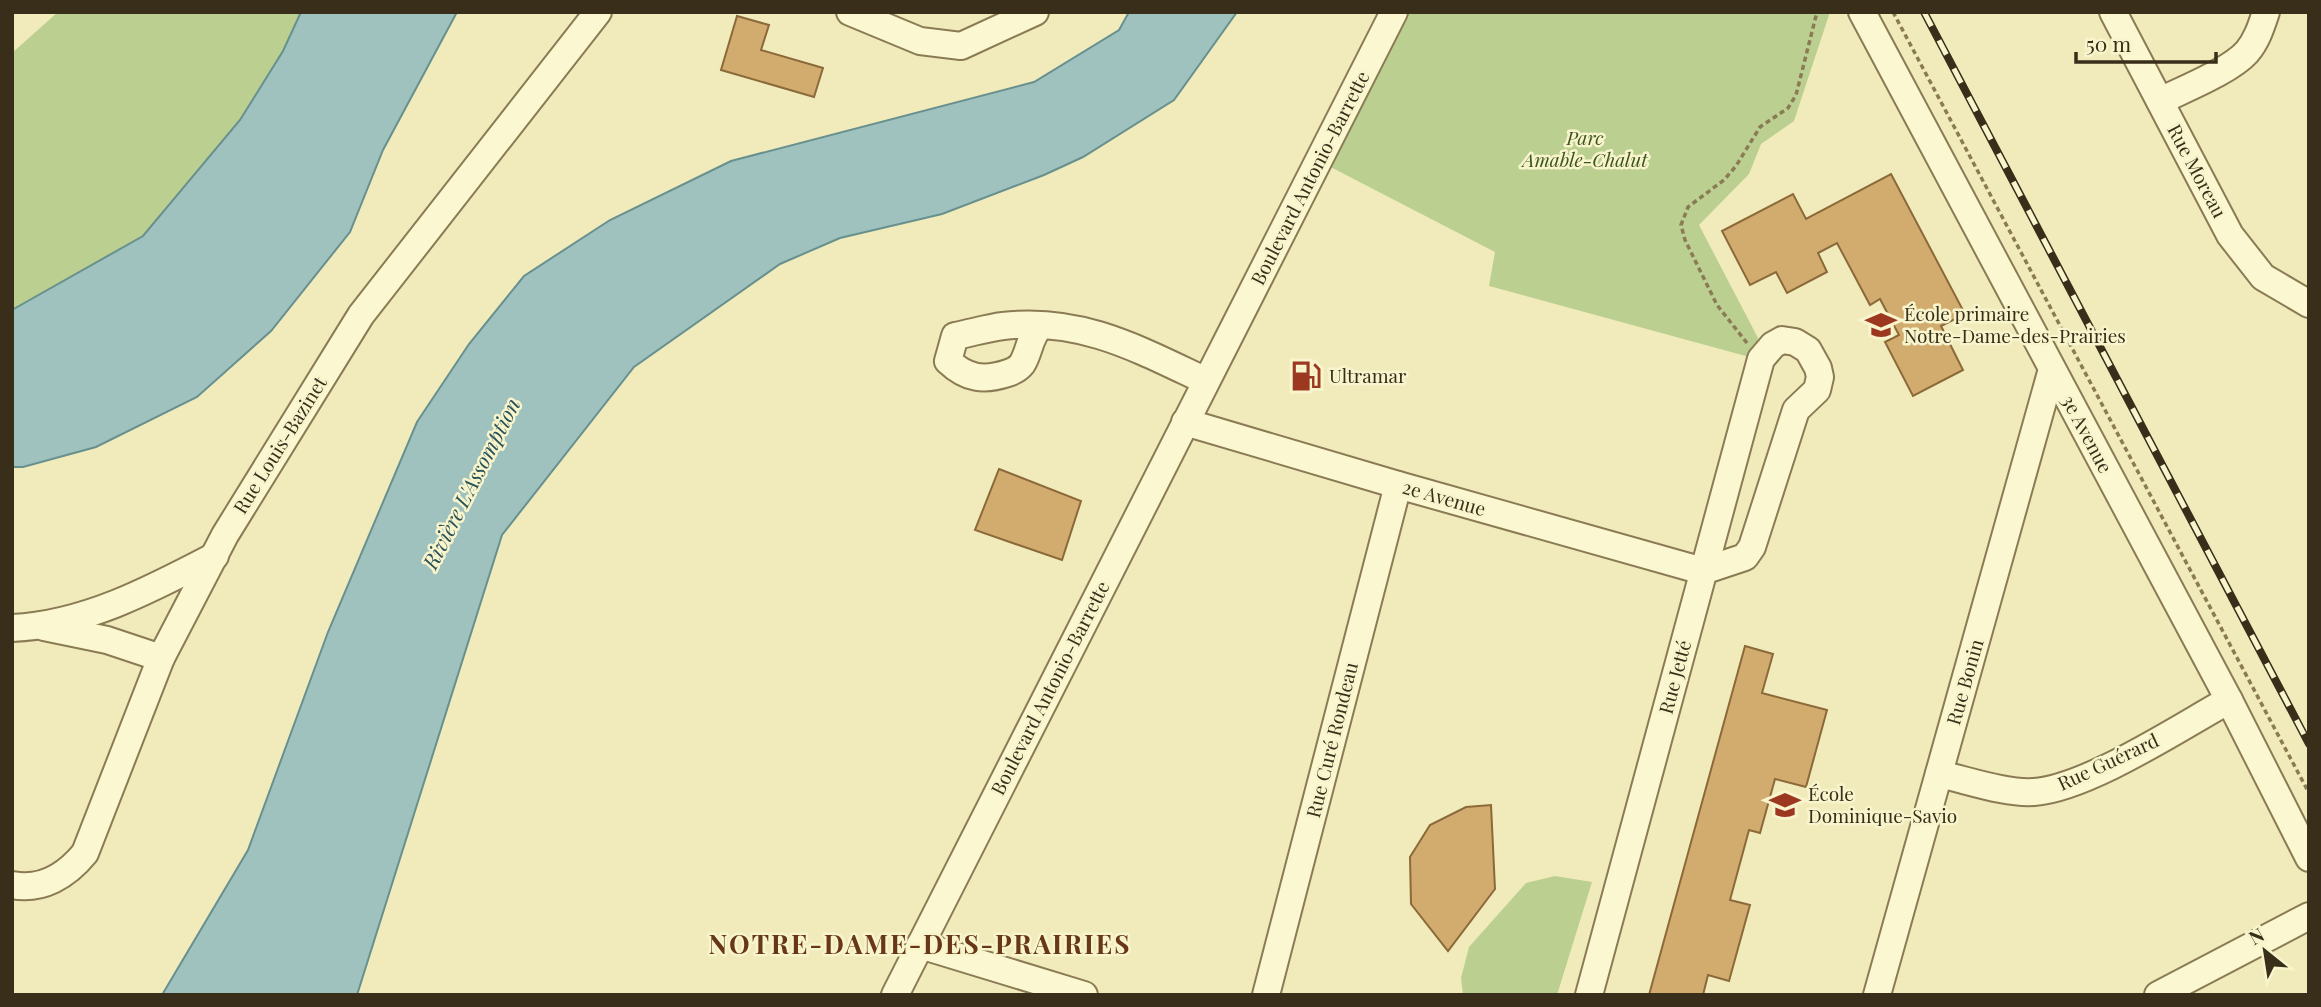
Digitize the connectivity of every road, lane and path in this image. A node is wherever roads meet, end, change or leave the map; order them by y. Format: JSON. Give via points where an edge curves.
{"nodes":[{"id":1,"x":598,"y":12,"type":"edge"},
{"id":2,"x":850,"y":12,"type":"edge"},
{"id":3,"x":1035,"y":12,"type":"edge"},
{"id":4,"x":1394,"y":12,"type":"edge"},
{"id":5,"x":1862,"y":12,"type":"edge"},
{"id":6,"x":1893,"y":12,"type":"edge"},
{"id":7,"x":2113,"y":12,"type":"edge"},
{"id":8,"x":2266,"y":12,"type":"edge"},
{"id":9,"x":2160,"y":101,"type":"junction"},
{"id":10,"x":2309,"y":303,"type":"edge"},
{"id":11,"x":1041,"y":325,"type":"dead end"},
{"id":12,"x":2052,"y":369,"type":"junction"},
{"id":13,"x":1206,"y":382,"type":"junction"},
{"id":14,"x":1185,"y":422,"type":"junction"},
{"id":15,"x":1398,"y":485,"type":"junction"},
{"id":16,"x":215,"y":556,"type":"junction"},
{"id":17,"x":1703,"y":571,"type":"junction"},
{"id":18,"x":43,"y":627,"type":"junction"},
{"id":19,"x":12,"y":628,"type":"edge"},
{"id":20,"x":161,"y":658,"type":"junction"},
{"id":21,"x":2229,"y":700,"type":"junction"},
{"id":22,"x":1939,"y":774,"type":"junction"},
{"id":23,"x":2309,"y":793,"type":"edge"},
{"id":24,"x":2309,"y":858,"type":"edge"},
{"id":25,"x":12,"y":885,"type":"edge"},
{"id":26,"x":2309,"y":916,"type":"edge"},
{"id":27,"x":920,"y":945,"type":"junction"},
{"id":28,"x":1884,"y":992,"type":"edge"},
{"id":29,"x":895,"y":995,"type":"edge"},
{"id":30,"x":1084,"y":995,"type":"edge"},
{"id":31,"x":1266,"y":995,"type":"edge"},
{"id":32,"x":1589,"y":995,"type":"edge"},
{"id":33,"x":2158,"y":995,"type":"edge"}],
"edges":[{"from":1,"to":16,"type":"street","name":"Rue Louis-Bazinet","via":[[361,315]]},
{"from":2,"to":3,"type":"street","via":[[920,41],[961,47]]},
{"from":4,"to":13,"type":"street","name":"Boulevard Antonio-Barrette"},
{"from":5,"to":12,"type":"street","name":"3e Avenue"},
{"from":6,"to":23,"type":"path","name":"3e Avenue"},
{"from":7,"to":9,"type":"street","name":"Rue Moreau"},
{"from":8,"to":9,"type":"street","via":[[2246,53]]},
{"from":9,"to":10,"type":"street","name":"Rue Moreau","via":[[2231,235],[2263,278]]},
{"from":11,"to":13,"type":"street","via":[[1065,326],[1126,343]]},
{"from":12,"to":21,"type":"street","name":"3e Avenue"},
{"from":12,"to":22,"type":"street","name":"Rue Bonin"},
{"from":13,"to":14,"type":"street","name":"Boulevard Antonio-Barrette"},
{"from":14,"to":15,"type":"street","name":"2e Avenue"},
{"from":14,"to":27,"type":"street","name":"Boulevard Antonio-Barrette"},
{"from":15,"to":17,"type":"street","name":"2e Avenue"},
{"from":15,"to":31,"type":"street","name":"Rue Curé Rondeau"},
{"from":16,"to":18,"type":"street","via":[[140,595]]},
{"from":16,"to":20,"type":"street","name":"Rue Louis-Bazinet"},
{"from":17,"to":17,"type":"street","name":"Rue Jetté","via":[[1761,359],[1782,340],[1795,342],[1808,350],[1818,368],[1817,390],[1796,410],[1752,547],[1745,557]]},
{"from":17,"to":32,"type":"street","name":"Rue Jetté"},
{"from":18,"to":19,"type":"street"},
{"from":18,"to":20,"type":"street","via":[[107,640]]},
{"from":20,"to":25,"type":"street","name":"Rue Louis-Bazinet","via":[[85,853],[55,879],[26,887]]},
{"from":21,"to":22,"type":"street","name":"Rue Guérard","via":[[2116,762],[2054,789],[2013,790]]},
{"from":21,"to":24,"type":"street","name":"3e Avenue"},
{"from":22,"to":28,"type":"street","name":"Rue Bonin"},
{"from":26,"to":33,"type":"street"},
{"from":27,"to":29,"type":"street","name":"Boulevard Antonio-Barrette"},
{"from":27,"to":30,"type":"street"}]}
